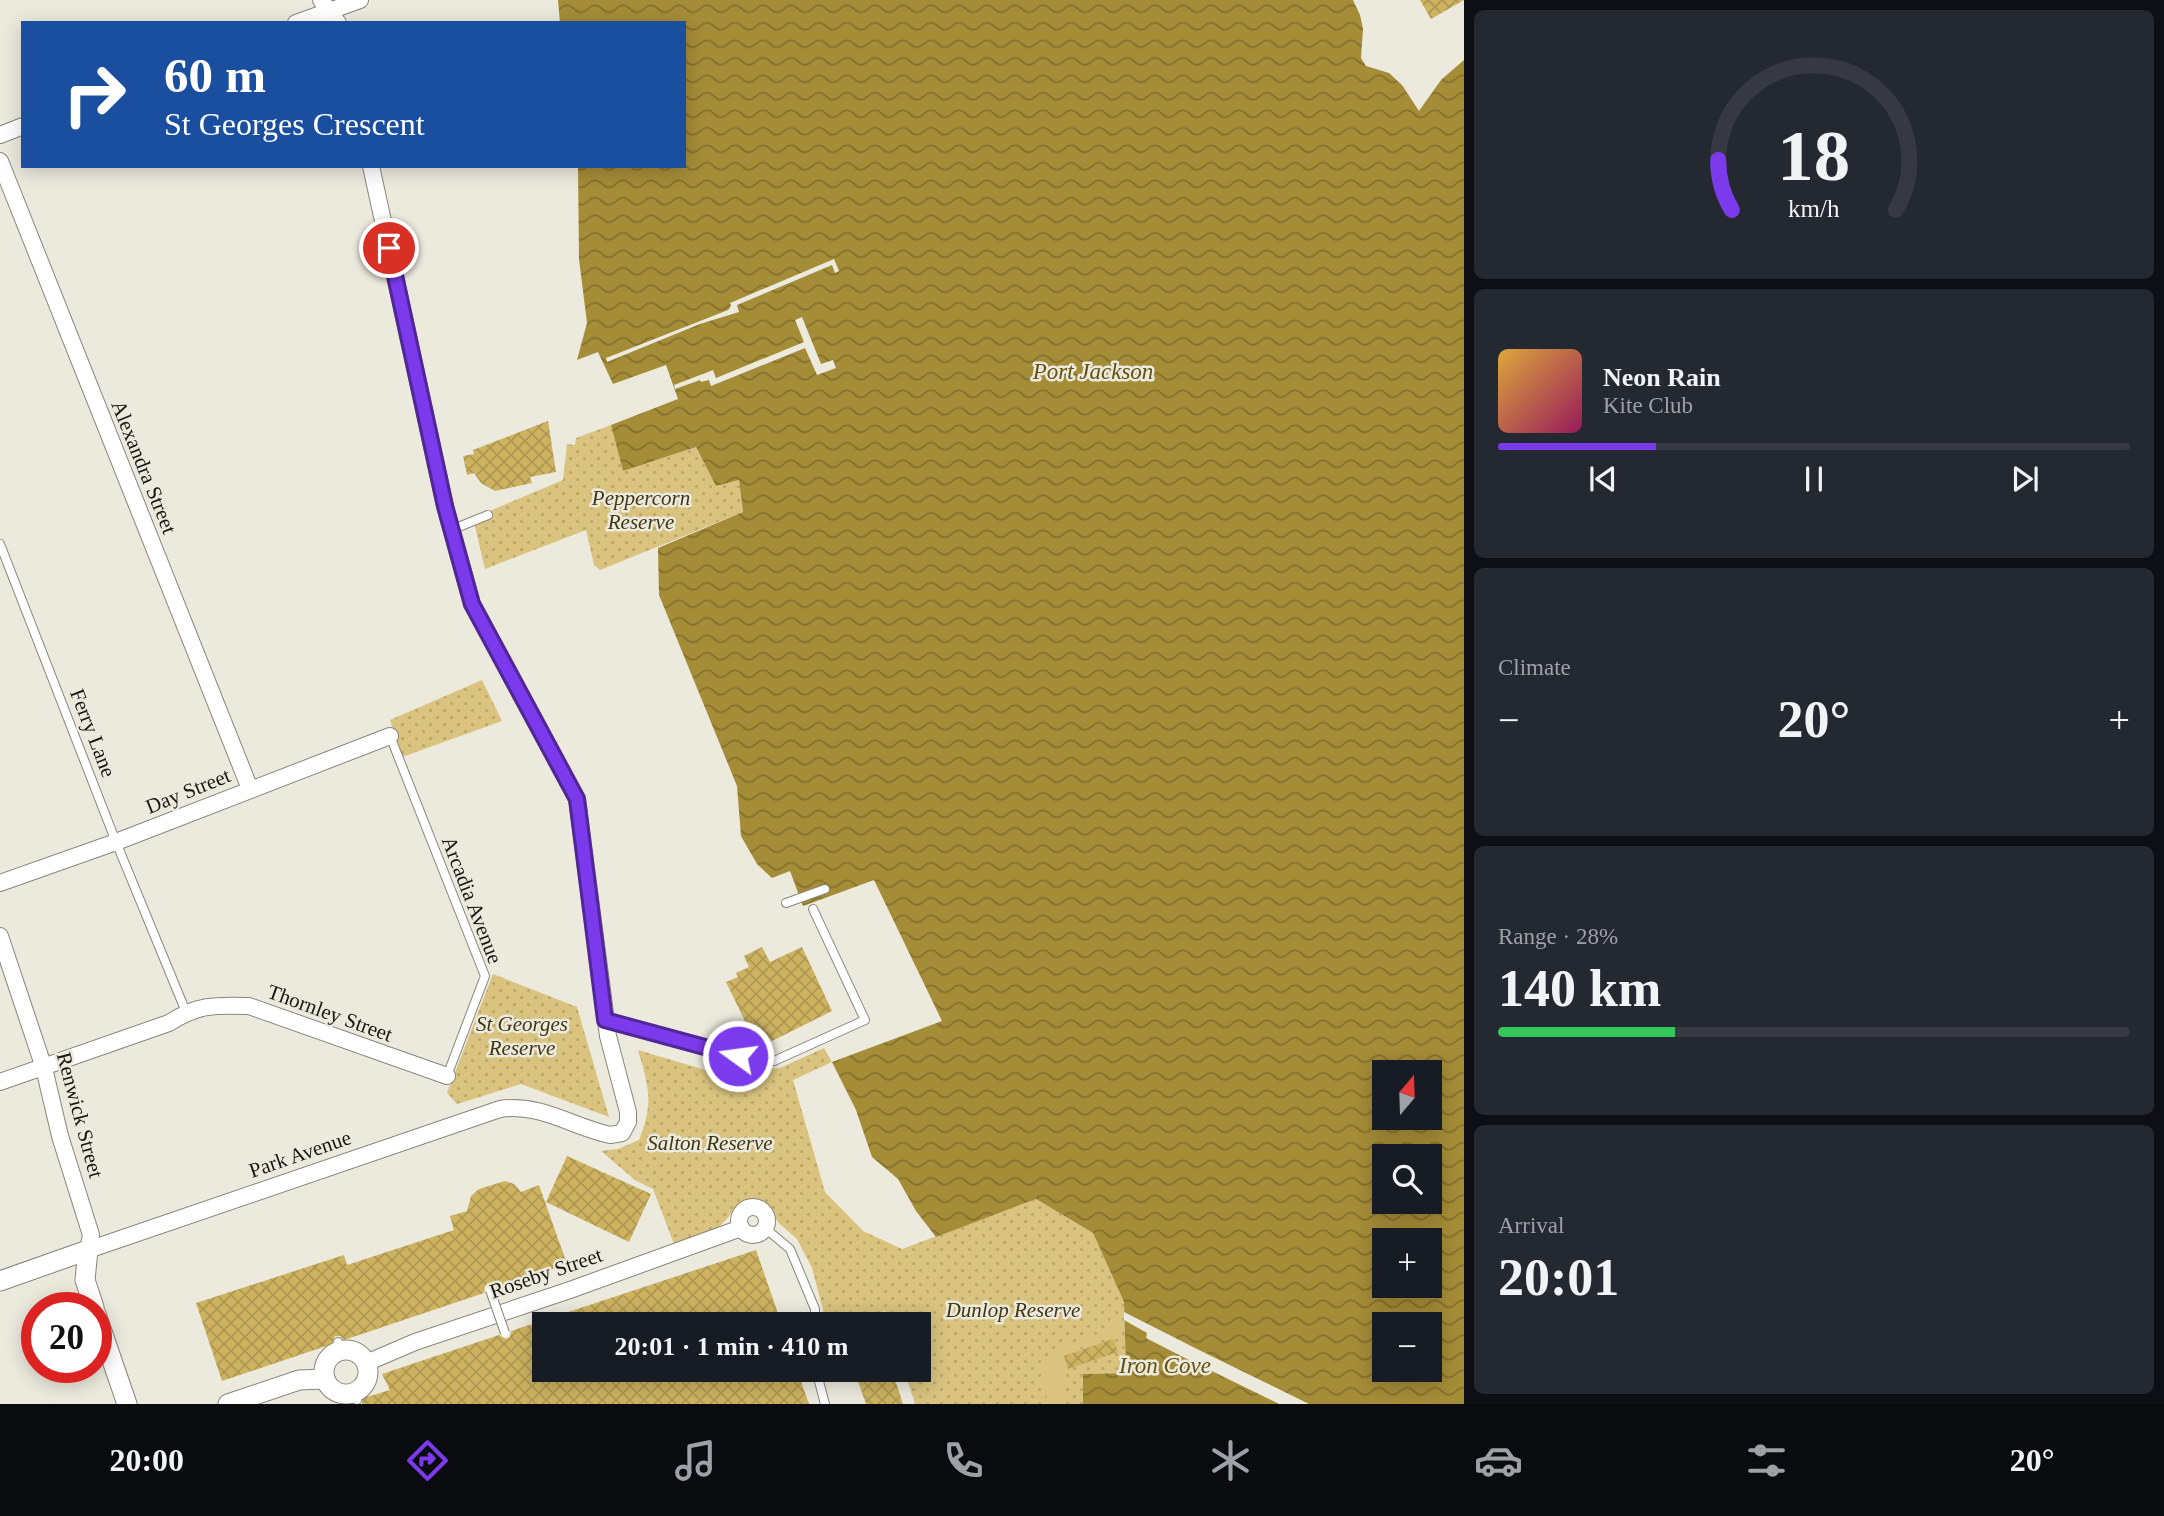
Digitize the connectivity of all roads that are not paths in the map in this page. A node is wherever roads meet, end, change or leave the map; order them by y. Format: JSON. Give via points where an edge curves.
{"nodes":[{"id":1,"x":360,"y":0,"type":"edge"},
{"id":2,"x":329,"y":11,"type":"edge"},
{"id":3,"x":302,"y":21,"type":"edge"},
{"id":4,"x":21,"y":127,"type":"edge"},
{"id":5,"x":0,"y":135,"type":"edge"},
{"id":6,"x":0,"y":161,"type":"edge"},
{"id":7,"x":371,"y":168,"type":"edge"},
{"id":8,"x":488,"y":515,"type":"dead end"},
{"id":9,"x":451,"y":530,"type":"junction"},
{"id":10,"x":0,"y":544,"type":"edge"},
{"id":11,"x":390,"y":736,"type":"joint"},
{"id":12,"x":250,"y":789,"type":"junction"},
{"id":13,"x":116,"y":842,"type":"junction"},
{"id":14,"x":0,"y":883,"type":"edge"},
{"id":15,"x":825,"y":889,"type":"dead end"},
{"id":16,"x":786,"y":903,"type":"dead end"},
{"id":17,"x":813,"y":909,"type":"dead end"},
{"id":18,"x":0,"y":936,"type":"edge"},
{"id":19,"x":186,"y":1012,"type":"junction"},
{"id":20,"x":605,"y":1020,"type":"junction"},
{"id":21,"x":44,"y":1068,"type":"junction"},
{"id":22,"x":447,"y":1076,"type":"joint"},
{"id":23,"x":0,"y":1082,"type":"edge"},
{"id":24,"x":741,"y":1228,"type":"junction"},
{"id":25,"x":765,"y":1228,"type":"junction"},
{"id":26,"x":88,"y":1250,"type":"junction"},
{"id":27,"x":0,"y":1281,"type":"edge"},
{"id":28,"x":490,"y":1290,"type":"dead end"},
{"id":29,"x":89,"y":1292,"type":"edge"},
{"id":30,"x":815,"y":1312,"type":"edge"},
{"id":31,"x":505,"y":1333,"type":"dead end"},
{"id":32,"x":112,"y":1360,"type":"edge"},
{"id":33,"x":366,"y":1363,"type":"junction"},
{"id":34,"x":325,"y":1379,"type":"junction"},
{"id":35,"x":819,"y":1382,"type":"edge"},
{"id":36,"x":127,"y":1404,"type":"edge"},
{"id":37,"x":228,"y":1404,"type":"edge"},
{"id":38,"x":825,"y":1404,"type":"edge"}],
"edges":[{"from":1,"to":2,"type":"street"},
{"from":2,"to":3,"type":"street"},
{"from":4,"to":5,"type":"street"},
{"from":6,"to":12,"type":"street","name":"Alexandra Street"},
{"from":7,"to":9,"type":"street"},
{"from":8,"to":9,"type":"lane"},
{"from":9,"to":20,"type":"street","via":[[472,604],[577,799]]},
{"from":10,"to":13,"type":"lane","name":"Ferry Lane"},
{"from":11,"to":12,"type":"street","name":"Day Street"},
{"from":11,"to":22,"type":"lane","name":"Arcadia Avenue","via":[[485,976]]},
{"from":12,"to":13,"type":"street","name":"Day Street"},
{"from":13,"to":14,"type":"street","name":"Day Street"},
{"from":13,"to":19,"type":"lane","name":"Ferry Lane"},
{"from":15,"to":16,"type":"lane"},
{"from":17,"to":20,"type":"lane","via":[[865,1020],[774,1061],[717,1051]]},
{"from":18,"to":21,"type":"street","name":"Renwick Street"},
{"from":19,"to":21,"type":"street","name":"Thornley Street","via":[[169,1023]]},
{"from":19,"to":22,"type":"street","name":"Thornley Street","via":[[219,1005],[249,1006]]},
{"from":20,"to":26,"type":"street","name":"Park Avenue","via":[[629,1117],[625,1130],[617,1135],[537,1111],[500,1109]]},
{"from":21,"to":23,"type":"street","name":"Thornley Street"},
{"from":21,"to":26,"type":"street","name":"Renwick Street","via":[[91,1235]]},
{"from":24,"to":25,"type":"street","name":"Roseby Street","via":[[753,1235]]},
{"from":24,"to":25,"type":"street","name":"Roseby Street","via":[[741,1214],[755,1207],[766,1214]]},
{"from":24,"to":33,"type":"street","name":"Roseby Street"},
{"from":25,"to":30,"type":"lane","via":[[790,1249]]},
{"from":26,"to":27,"type":"street","name":"Park Avenue"},
{"from":26,"to":29,"type":"street","name":"Renwick Street","via":[[85,1280]]},
{"from":28,"to":31,"type":"lane","bridge":true},
{"from":32,"to":36,"type":"street"},
{"from":33,"to":34,"type":"street","via":[[340,1347],[329,1358]]},
{"from":33,"to":34,"type":"street","via":[[368,1377],[356,1397],[340,1394]]},
{"from":34,"to":37,"type":"street","via":[[299,1380]]},
{"from":35,"to":38,"type":"lane"}]}
